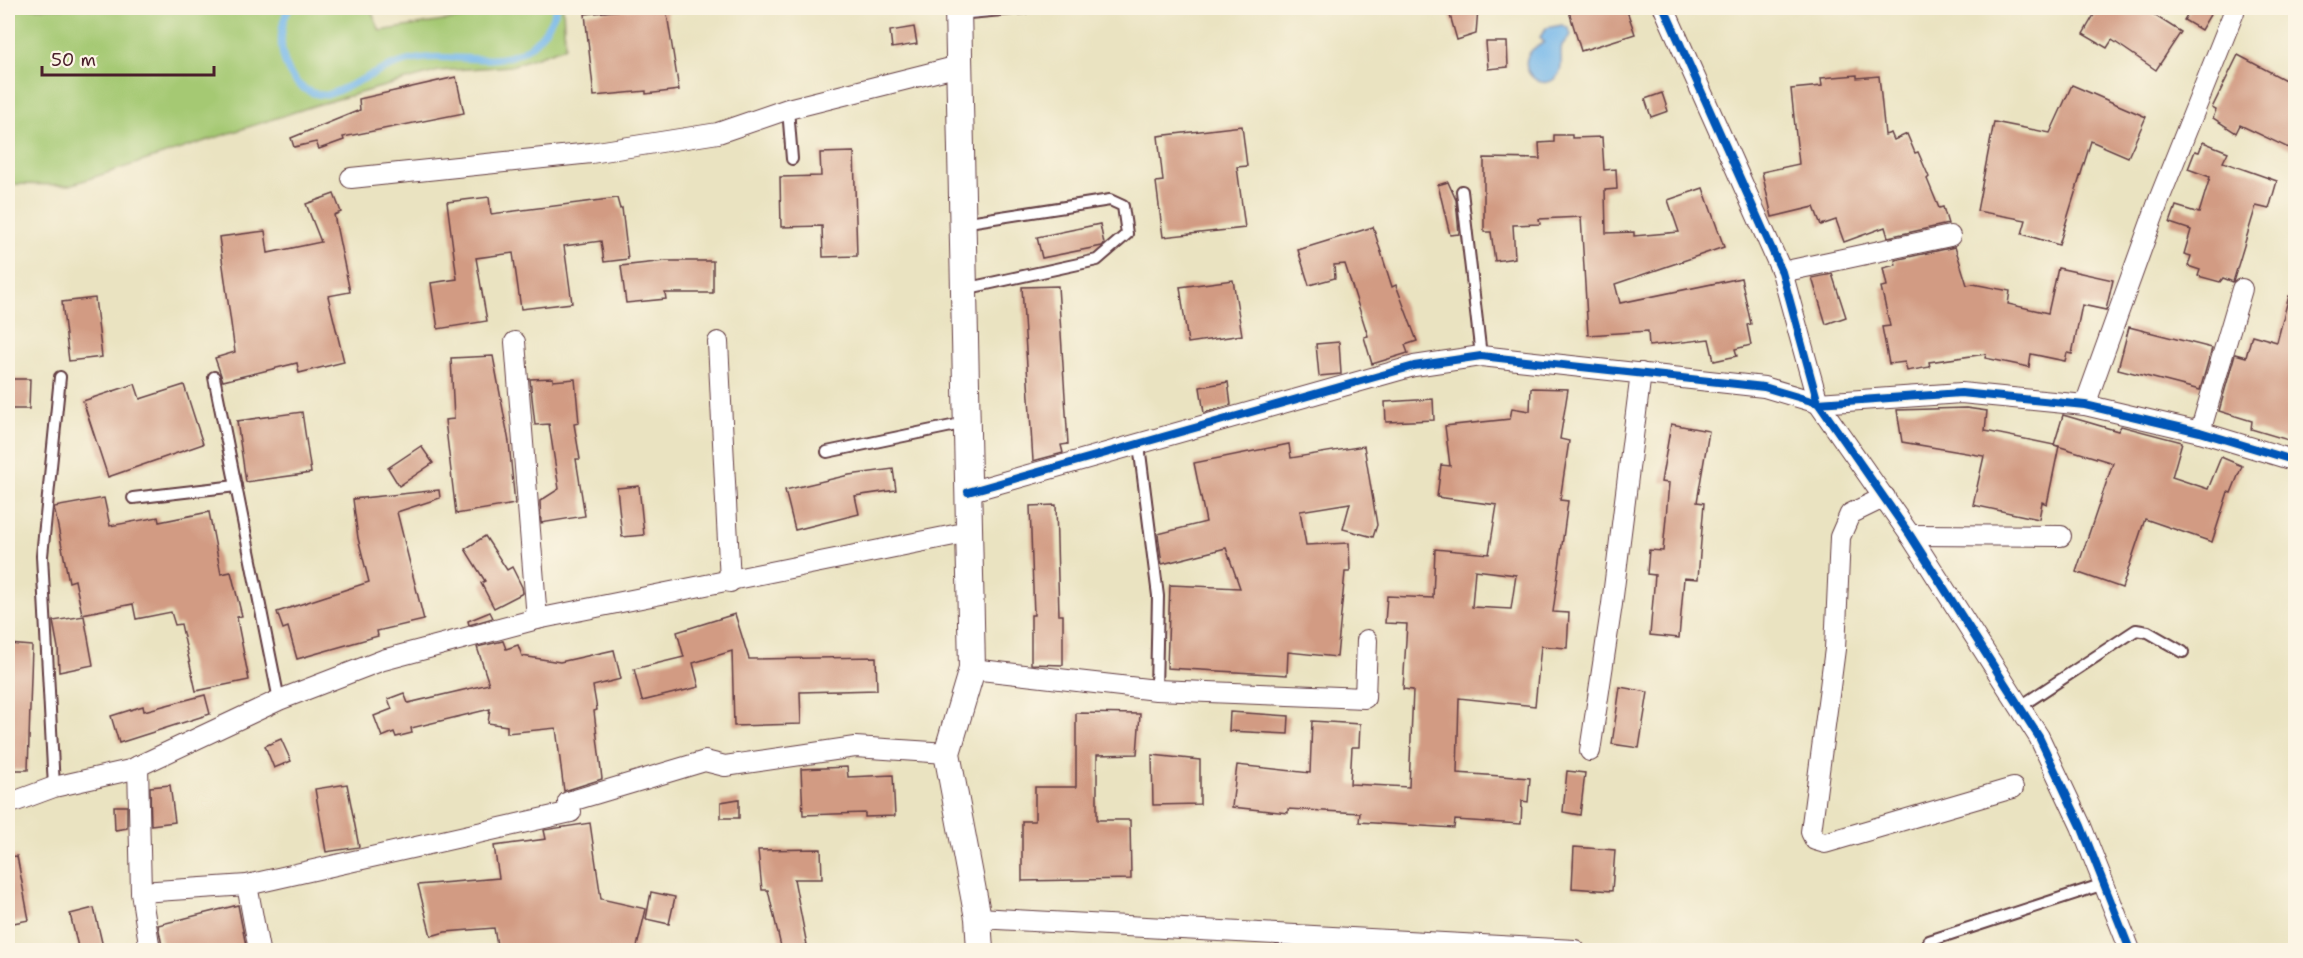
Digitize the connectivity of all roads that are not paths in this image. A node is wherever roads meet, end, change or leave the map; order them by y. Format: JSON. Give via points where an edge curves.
{"nodes":[{"id":1,"x":1024,"y":8,"type":"edge"},
{"id":2,"x":1664,"y":8,"type":"edge"},
{"id":3,"x":958,"y":11,"type":"edge"},
{"id":4,"x":2234,"y":12,"type":"dead end"},
{"id":5,"x":959,"y":66,"type":"junction"},
{"id":6,"x":788,"y":109,"type":"junction"},
{"id":7,"x":792,"y":159,"type":"dead end"},
{"id":8,"x":351,"y":178,"type":"dead end"},
{"id":9,"x":1462,"y":191,"type":"dead end"},
{"id":10,"x":962,"y":223,"type":"junction"},
{"id":11,"x":1950,"y":236,"type":"dead end"},
{"id":12,"x":1782,"y":272,"type":"junction"},
{"id":13,"x":962,"y":289,"type":"junction"},
{"id":14,"x":2242,"y":289,"type":"dead end"},
{"id":15,"x":515,"y":342,"type":"dead end"},
{"id":16,"x":718,"y":342,"type":"dead end"},
{"id":17,"x":1481,"y":356,"type":"junction"},
{"id":18,"x":1641,"y":373,"type":"junction"},
{"id":19,"x":214,"y":376,"type":"dead end"},
{"id":20,"x":60,"y":377,"type":"dead end"},
{"id":21,"x":1818,"y":403,"type":"junction"},
{"id":22,"x":2085,"y":405,"type":"junction"},
{"id":23,"x":966,"y":423,"type":"junction"},
{"id":24,"x":2200,"y":432,"type":"junction"},
{"id":25,"x":1139,"y":445,"type":"junction"},
{"id":26,"x":827,"y":452,"type":"dead end"},
{"id":27,"x":2295,"y":461,"type":"edge"},
{"id":28,"x":236,"y":486,"type":"junction"},
{"id":29,"x":968,"y":492,"type":"junction"},
{"id":30,"x":1885,"y":497,"type":"junction"},
{"id":31,"x":133,"y":498,"type":"dead end"},
{"id":32,"x":969,"y":532,"type":"junction"},
{"id":33,"x":1910,"y":535,"type":"junction"},
{"id":34,"x":2061,"y":536,"type":"dead end"},
{"id":35,"x":730,"y":582,"type":"junction"},
{"id":36,"x":537,"y":619,"type":"junction"},
{"id":37,"x":1367,"y":640,"type":"dead end"},
{"id":38,"x":2183,"y":652,"type":"dead end"},
{"id":39,"x":972,"y":669,"type":"junction"},
{"id":40,"x":1156,"y":690,"type":"junction"},
{"id":41,"x":279,"y":700,"type":"junction"},
{"id":42,"x":2021,"y":706,"type":"junction"},
{"id":43,"x":1590,"y":751,"type":"dead end"},
{"id":44,"x":947,"y":753,"type":"junction"},
{"id":45,"x":138,"y":766,"type":"junction"},
{"id":46,"x":54,"y":787,"type":"junction"},
{"id":47,"x":2013,"y":788,"type":"dead end"},
{"id":48,"x":8,"y":804,"type":"edge"},
{"id":49,"x":2104,"y":884,"type":"junction"},
{"id":50,"x":247,"y":885,"type":"junction"},
{"id":51,"x":141,"y":892,"type":"junction"},
{"id":52,"x":978,"y":918,"type":"junction"},
{"id":53,"x":1929,"y":941,"type":"dead end"},
{"id":54,"x":1355,"y":944,"type":"edge"},
{"id":55,"x":1561,"y":950,"type":"edge"},
{"id":56,"x":150,"y":951,"type":"edge"},
{"id":57,"x":260,"y":951,"type":"edge"},
{"id":58,"x":980,"y":951,"type":"edge"},
{"id":59,"x":1575,"y":951,"type":"edge"},
{"id":60,"x":2130,"y":951,"type":"edge"}],
"edges":[{"from":1,"to":3,"type":"lane"},
{"from":2,"to":12,"type":"street"},
{"from":3,"to":5,"type":"street"},
{"from":4,"to":22,"type":"street","via":[[2160,197]]},
{"from":5,"to":6,"type":"street"},
{"from":5,"to":10,"type":"street"},
{"from":6,"to":7,"type":"lane"},
{"from":6,"to":8,"type":"street","via":[[718,133],[591,153]]},
{"from":9,"to":17,"type":"lane"},
{"from":10,"to":13,"type":"street"},
{"from":10,"to":13,"type":"lane","via":[[1110,200],[1122,206],[1127,234],[1096,260]]},
{"from":11,"to":12,"type":"street"},
{"from":12,"to":21,"type":"street"},
{"from":13,"to":23,"type":"street"},
{"from":14,"to":24,"type":"street"},
{"from":15,"to":36,"type":"street"},
{"from":16,"to":35,"type":"street"},
{"from":17,"to":18,"type":"street"},
{"from":17,"to":25,"type":"street","via":[[1414,366]]},
{"from":18,"to":21,"type":"street","via":[[1764,387]]},
{"from":18,"to":43,"type":"street"},
{"from":19,"to":28,"type":"lane"},
{"from":20,"to":46,"type":"lane","via":[[42,556]]},
{"from":21,"to":22,"type":"street","via":[[1961,393]]},
{"from":21,"to":30,"type":"street"},
{"from":22,"to":24,"type":"street"},
{"from":23,"to":26,"type":"lane"},
{"from":23,"to":29,"type":"street"},
{"from":24,"to":27,"type":"street"},
{"from":25,"to":29,"type":"street"},
{"from":25,"to":40,"type":"lane","via":[[1158,596]]},
{"from":28,"to":31,"type":"lane"},
{"from":28,"to":41,"type":"lane"},
{"from":29,"to":32,"type":"street"},
{"from":30,"to":33,"type":"street"},
{"from":30,"to":47,"type":"street","via":[[1850,514],[1840,537],[1835,649],[1811,832],[1815,840],[1825,843]]},
{"from":32,"to":35,"type":"street"},
{"from":32,"to":39,"type":"street"},
{"from":33,"to":34,"type":"street"},
{"from":33,"to":42,"type":"street"},
{"from":35,"to":36,"type":"street"},
{"from":36,"to":41,"type":"street","via":[[383,660]]},
{"from":37,"to":40,"type":"street","via":[[1365,698]]},
{"from":38,"to":42,"type":"lane","via":[[2148,632],[2136,630]]},
{"from":39,"to":40,"type":"street"},
{"from":39,"to":44,"type":"street"},
{"from":41,"to":45,"type":"street"},
{"from":42,"to":49,"type":"street","via":[[2081,826]]},
{"from":44,"to":50,"type":"street","via":[[855,747],[725,766],[705,761],[568,802],[571,812]]},
{"from":44,"to":52,"type":"street"},
{"from":45,"to":46,"type":"street"},
{"from":45,"to":51,"type":"street"},
{"from":46,"to":48,"type":"street"},
{"from":49,"to":53,"type":"lane"},
{"from":49,"to":60,"type":"street"},
{"from":50,"to":51,"type":"street"},
{"from":50,"to":57,"type":"street"},
{"from":51,"to":56,"type":"street"},
{"from":52,"to":54,"type":"street"},
{"from":52,"to":58,"type":"street"},
{"from":54,"to":55,"type":"street"},
{"from":55,"to":59,"type":"street"}]}
